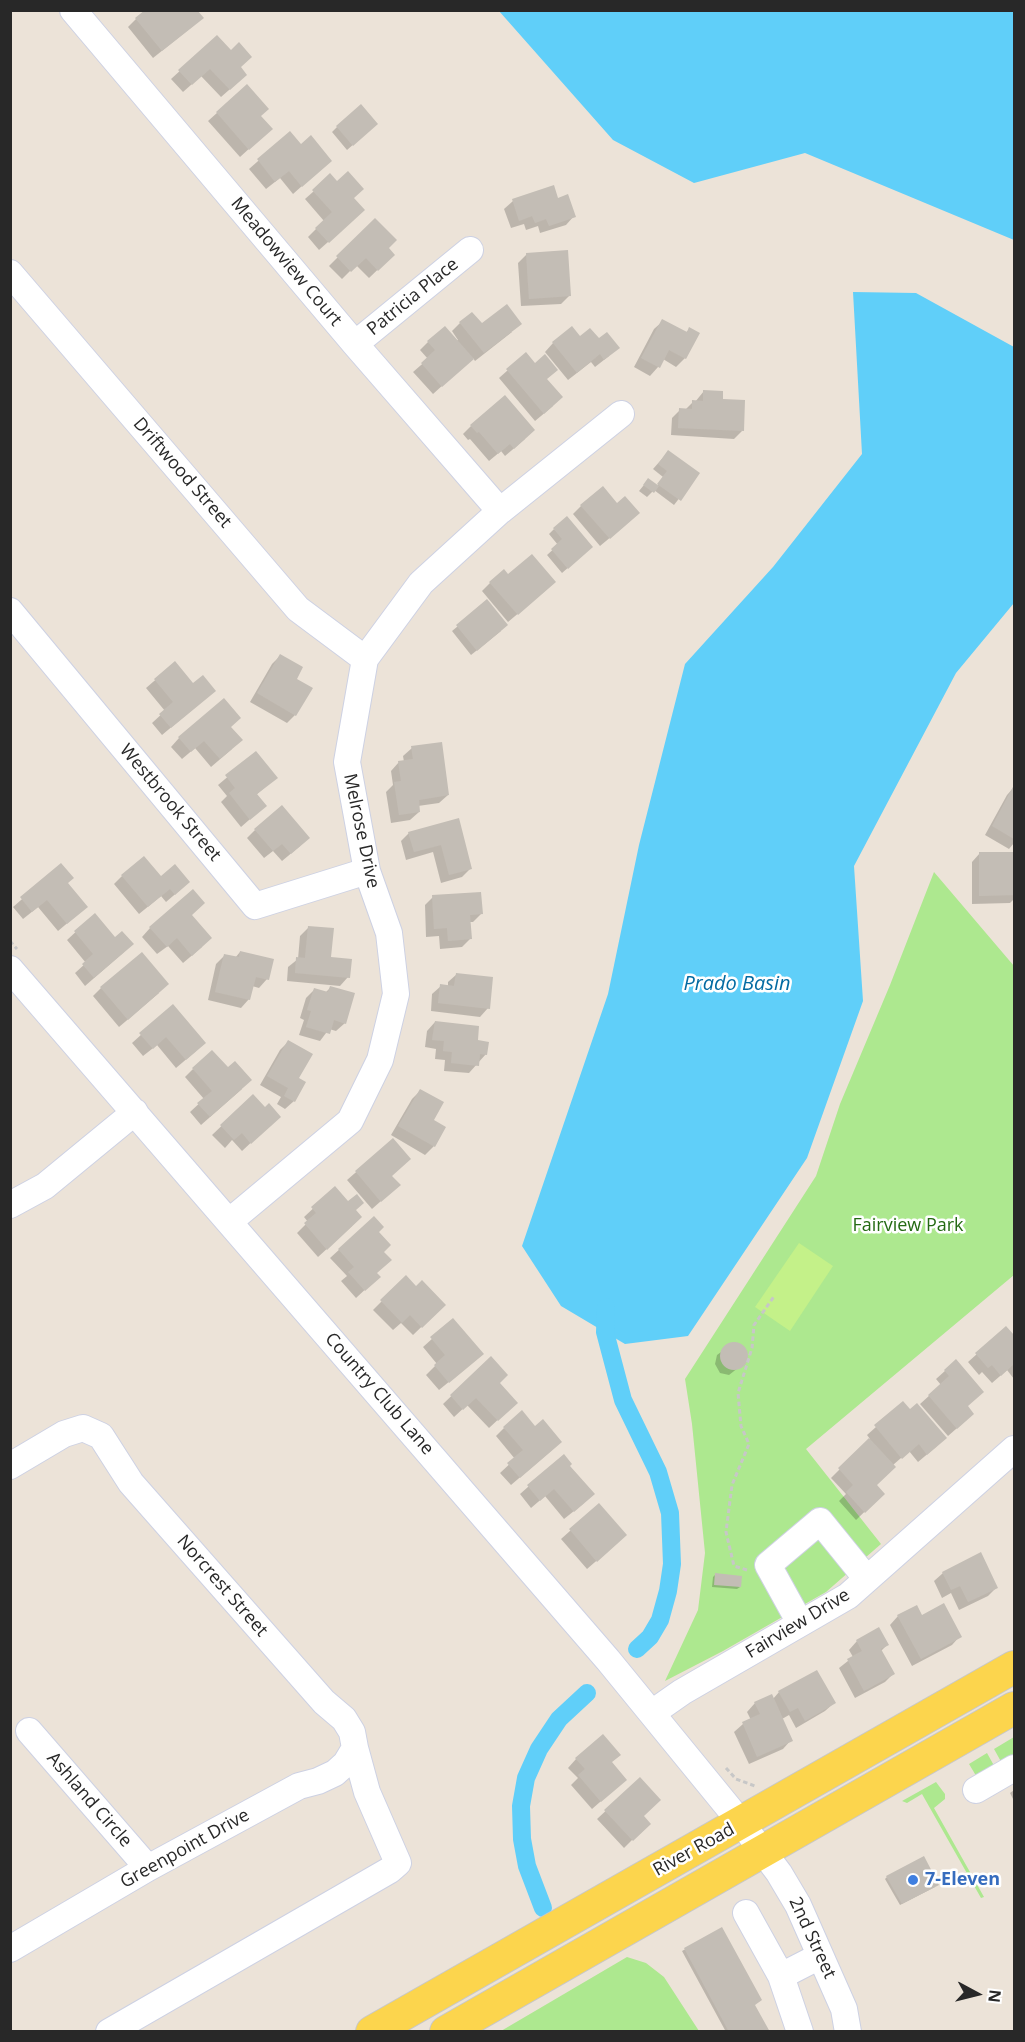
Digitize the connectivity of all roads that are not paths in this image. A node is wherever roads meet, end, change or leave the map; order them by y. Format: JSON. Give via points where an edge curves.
{"nodes":[{"id":1,"x":73,"y":10,"type":"edge"},
{"id":2,"x":470,"y":250,"type":"dead end"},
{"id":3,"x":10,"y":273,"type":"edge"},
{"id":4,"x":355,"y":344,"type":"junction"},
{"id":5,"x":621,"y":414,"type":"dead end"},
{"id":6,"x":500,"y":511,"type":"junction"},
{"id":7,"x":10,"y":611,"type":"edge"},
{"id":8,"x":365,"y":659,"type":"junction"},
{"id":9,"x":367,"y":871,"type":"junction"},
{"id":10,"x":10,"y":969,"type":"edge"},
{"id":11,"x":135,"y":1112,"type":"junction"},
{"id":12,"x":10,"y":1205,"type":"edge"},
{"id":13,"x":230,"y":1221,"type":"junction"},
{"id":14,"x":1014,"y":1449,"type":"edge"},
{"id":15,"x":10,"y":1466,"type":"edge"},
{"id":16,"x":867,"y":1579,"type":"junction"},
{"id":17,"x":801,"y":1623,"type":"junction"},
{"id":18,"x":1014,"y":1667,"type":"edge"},
{"id":19,"x":1014,"y":1708,"type":"edge"},
{"id":20,"x":652,"y":1713,"type":"junction"},
{"id":21,"x":29,"y":1731,"type":"dead end"},
{"id":22,"x":355,"y":1748,"type":"junction"},
{"id":23,"x":1014,"y":1768,"type":"edge"},
{"id":24,"x":976,"y":1790,"type":"dead end"},
{"id":25,"x":742,"y":1824,"type":"junction"},
{"id":26,"x":762,"y":1851,"type":"junction"},
{"id":27,"x":148,"y":1868,"type":"junction"},
{"id":28,"x":746,"y":1913,"type":"dead end"},
{"id":29,"x":10,"y":1949,"type":"edge"},
{"id":30,"x":820,"y":1956,"type":"junction"},
{"id":31,"x":781,"y":1976,"type":"junction"},
{"id":32,"x":109,"y":2031,"type":"edge"},
{"id":33,"x":372,"y":2031,"type":"edge"},
{"id":34,"x":446,"y":2031,"type":"edge"},
{"id":35,"x":800,"y":2031,"type":"edge"},
{"id":36,"x":848,"y":2031,"type":"edge"}],
"edges":[{"from":1,"to":4,"type":"street","name":"Meadowview Court"},
{"from":2,"to":4,"type":"street","name":"Patricia Place"},
{"from":3,"to":8,"type":"street","name":"Driftwood Street","via":[[298,609]]},
{"from":4,"to":6,"type":"street","name":"Meadowview Court"},
{"from":5,"to":6,"type":"street","name":"Melrose Drive"},
{"from":6,"to":8,"type":"street","name":"Melrose Drive","via":[[421,583]]},
{"from":7,"to":9,"type":"street","name":"Westbrook Street","via":[[255,906]]},
{"from":8,"to":9,"type":"street","name":"Melrose Drive","via":[[346,762]]},
{"from":9,"to":13,"type":"street","name":"Melrose Drive","via":[[389,933],[396,994],[380,1060],[350,1121]]},
{"from":10,"to":11,"type":"street","name":"Country Club Lane"},
{"from":11,"to":12,"type":"street","via":[[45,1186]]},
{"from":11,"to":13,"type":"street","name":"Country Club Lane"},
{"from":13,"to":20,"type":"street","name":"Country Club Lane"},
{"from":14,"to":16,"type":"street","name":"Fairview Drive"},
{"from":15,"to":22,"type":"street","name":"Norcrest Street","via":[[64,1434],[83,1428],[101,1436],[131,1483],[324,1702],[344,1719]]},
{"from":16,"to":17,"type":"street","name":"Fairview Drive","via":[[848,1596]]},
{"from":16,"to":17,"type":"street","via":[[820,1521],[768,1566]]},
{"from":17,"to":20,"type":"street","name":"Fairview Drive"},
{"from":18,"to":25,"type":"main road","name":"River Road"},
{"from":19,"to":26,"type":"main road","name":"River Road"},
{"from":20,"to":25,"type":"street","name":"Country Club Lane"},
{"from":21,"to":27,"type":"street","name":"Ashland Circle"},
{"from":22,"to":27,"type":"street","name":"Greenpoint Drive","via":[[335,1773],[299,1786]]},
{"from":22,"to":32,"type":"street","name":"Norcrest Street","via":[[367,1792],[398,1863]]},
{"from":23,"to":24,"type":"street"},
{"from":25,"to":26,"type":"street","name":"2nd Street"},
{"from":25,"to":33,"type":"main road","name":"River Road"},
{"from":26,"to":30,"type":"street","name":"2nd Street","via":[[798,1905]]},
{"from":26,"to":34,"type":"main road","name":"River Road"},
{"from":27,"to":29,"type":"street","name":"Greenpoint Drive"},
{"from":28,"to":31,"type":"street"},
{"from":30,"to":31,"type":"street"},
{"from":30,"to":36,"type":"street","name":"2nd Street","via":[[844,2010]]},
{"from":31,"to":35,"type":"street"}]}
